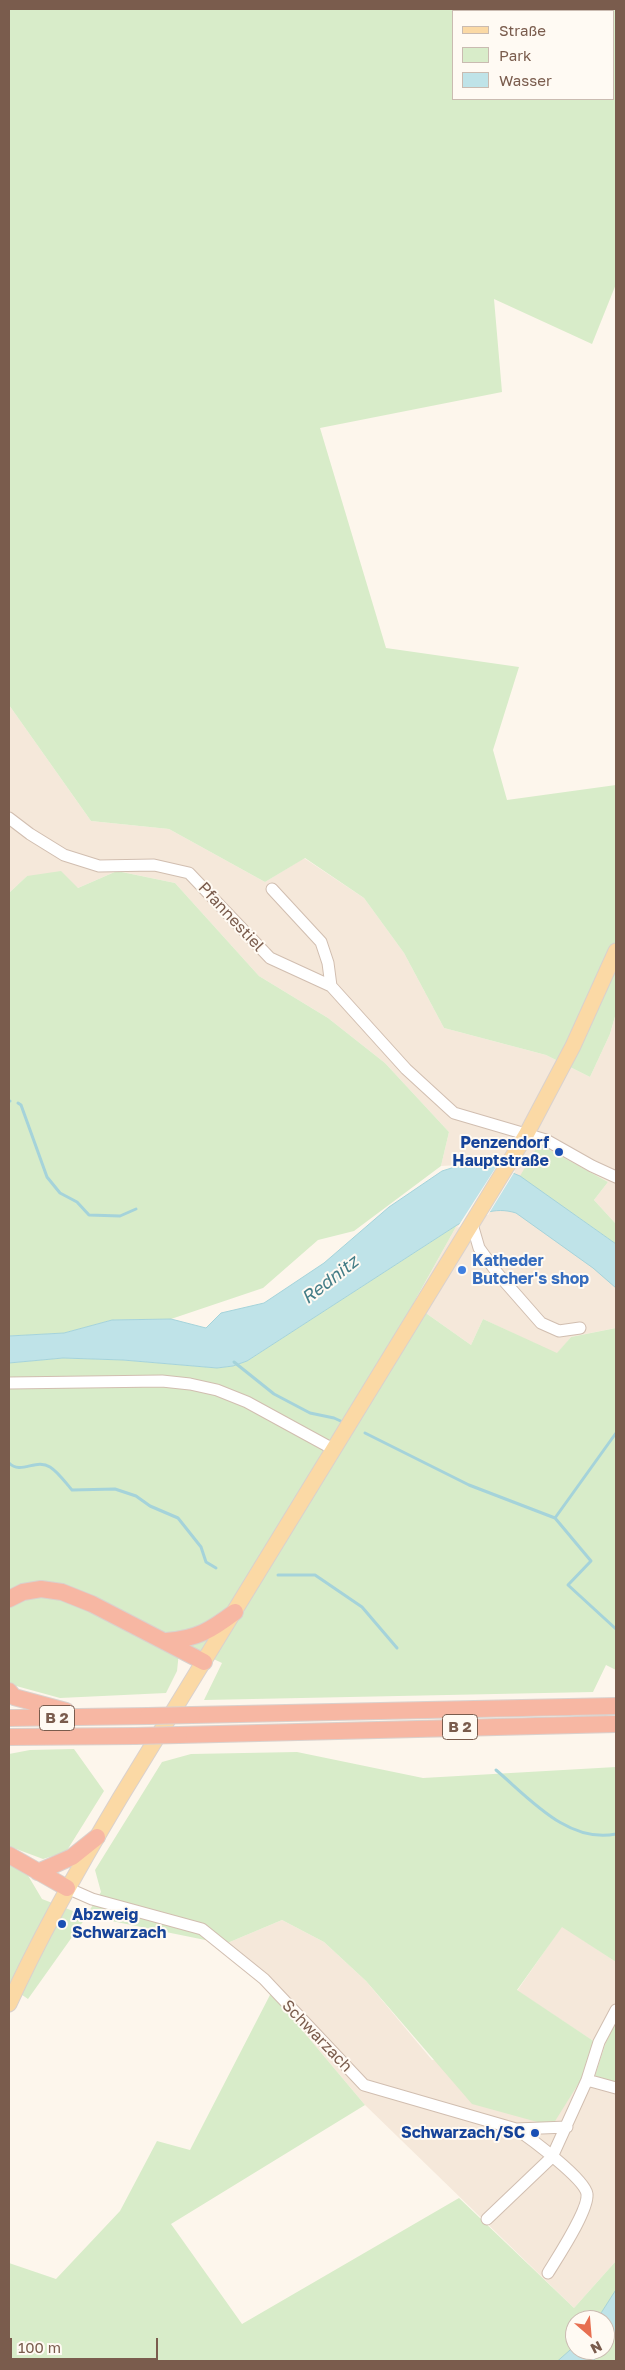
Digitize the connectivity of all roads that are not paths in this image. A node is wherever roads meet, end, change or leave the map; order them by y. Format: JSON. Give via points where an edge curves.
{"nodes":[{"id":1,"x":9,"y":818,"type":"edge"},
{"id":2,"x":272,"y":889,"type":"dead end"},
{"id":3,"x":616,"y":951,"type":"edge"},
{"id":4,"x":331,"y":986,"type":"junction"},
{"id":5,"x":526,"y":1135,"type":"junction"},
{"id":6,"x":616,"y":1177,"type":"edge"},
{"id":7,"x":475,"y":1220,"type":"junction"},
{"id":8,"x":580,"y":1328,"type":"dead end"},
{"id":9,"x":9,"y":1383,"type":"edge"},
{"id":10,"x":333,"y":1449,"type":"junction"},
{"id":11,"x":9,"y":1599,"type":"edge"},
{"id":12,"x":235,"y":1612,"type":"junction"},
{"id":13,"x":166,"y":1641,"type":"junction"},
{"id":14,"x":204,"y":1662,"type":"junction"},
{"id":15,"x":9,"y":1691,"type":"edge"},
{"id":16,"x":616,"y":1706,"type":"edge"},
{"id":17,"x":9,"y":1718,"type":"edge"},
{"id":18,"x":105,"y":1718,"type":"junction"},
{"id":19,"x":616,"y":1724,"type":"edge"},
{"id":20,"x":9,"y":1737,"type":"edge"},
{"id":21,"x":51,"y":1737,"type":"junction"},
{"id":22,"x":9,"y":1744,"type":"edge"},
{"id":23,"x":97,"y":1837,"type":"junction"},
{"id":24,"x":9,"y":1855,"type":"edge"},
{"id":25,"x":38,"y":1872,"type":"junction"},
{"id":26,"x":67,"y":1888,"type":"junction"},
{"id":27,"x":9,"y":2004,"type":"edge"},
{"id":28,"x":616,"y":2010,"type":"edge"},
{"id":29,"x":588,"y":2080,"type":"junction"},
{"id":30,"x":616,"y":2088,"type":"edge"},
{"id":31,"x":566,"y":2127,"type":"junction"},
{"id":32,"x":516,"y":2129,"type":"junction"},
{"id":33,"x":552,"y":2157,"type":"junction"},
{"id":34,"x":487,"y":2219,"type":"dead end"},
{"id":35,"x":548,"y":2273,"type":"dead end"}],
"edges":[{"from":1,"to":4,"type":"street","name":"Pfannestiel","via":[[64,856],[99,866],[154,864],[189,873],[270,958]]},
{"from":2,"to":4,"type":"street","via":[[321,942]]},
{"from":3,"to":5,"type":"main road","via":[[573,1046]]},
{"from":4,"to":5,"type":"street","name":"Pfannestiel","via":[[406,1069],[454,1113]]},
{"from":5,"to":6,"type":"street","name":"Pfannestiel","via":[[546,1140]]},
{"from":5,"to":7,"type":"main road"},
{"from":7,"to":8,"type":"street","via":[[479,1248],[541,1323],[560,1331]]},
{"from":7,"to":10,"type":"main road"},
{"from":9,"to":10,"type":"street","via":[[162,1380],[190,1384],[247,1402]]},
{"from":10,"to":12,"type":"main road"},
{"from":11,"to":13,"type":"highway","via":[[23,1592],[41,1589],[62,1592]]},
{"from":12,"to":13,"type":"highway","via":[[194,1638]]},
{"from":12,"to":14,"type":"main road"},
{"from":13,"to":14,"type":"highway"},
{"from":14,"to":23,"type":"main road"},
{"from":15,"to":18,"type":"highway","via":[[14,1697],[50,1708]]},
{"from":16,"to":18,"type":"highway","number":"B 2","bridge":true},
{"from":17,"to":18,"type":"highway","number":"B 2"},
{"from":19,"to":21,"type":"highway","number":"B 2","bridge":true},
{"from":20,"to":21,"type":"highway","number":"B 2"},
{"from":21,"to":22,"type":"highway"},
{"from":23,"to":25,"type":"highway","via":[[72,1857]]},
{"from":23,"to":26,"type":"main road"},
{"from":24,"to":25,"type":"highway"},
{"from":25,"to":26,"type":"highway"},
{"from":26,"to":27,"type":"main road"},
{"from":26,"to":32,"type":"street","name":"Schwarzach","via":[[202,1929],[264,1979],[364,2085]]},
{"from":28,"to":29,"type":"street","via":[[599,2042]]},
{"from":29,"to":30,"type":"street"},
{"from":29,"to":31,"type":"street"},
{"from":31,"to":32,"type":"street"},
{"from":31,"to":33,"type":"street"},
{"from":32,"to":33,"type":"street","name":"Schwarzach","via":[[536,2141]]},
{"from":33,"to":34,"type":"street"},
{"from":33,"to":35,"type":"street","name":"Schwarzach","via":[[581,2182],[587,2194],[584,2210]]}]}
